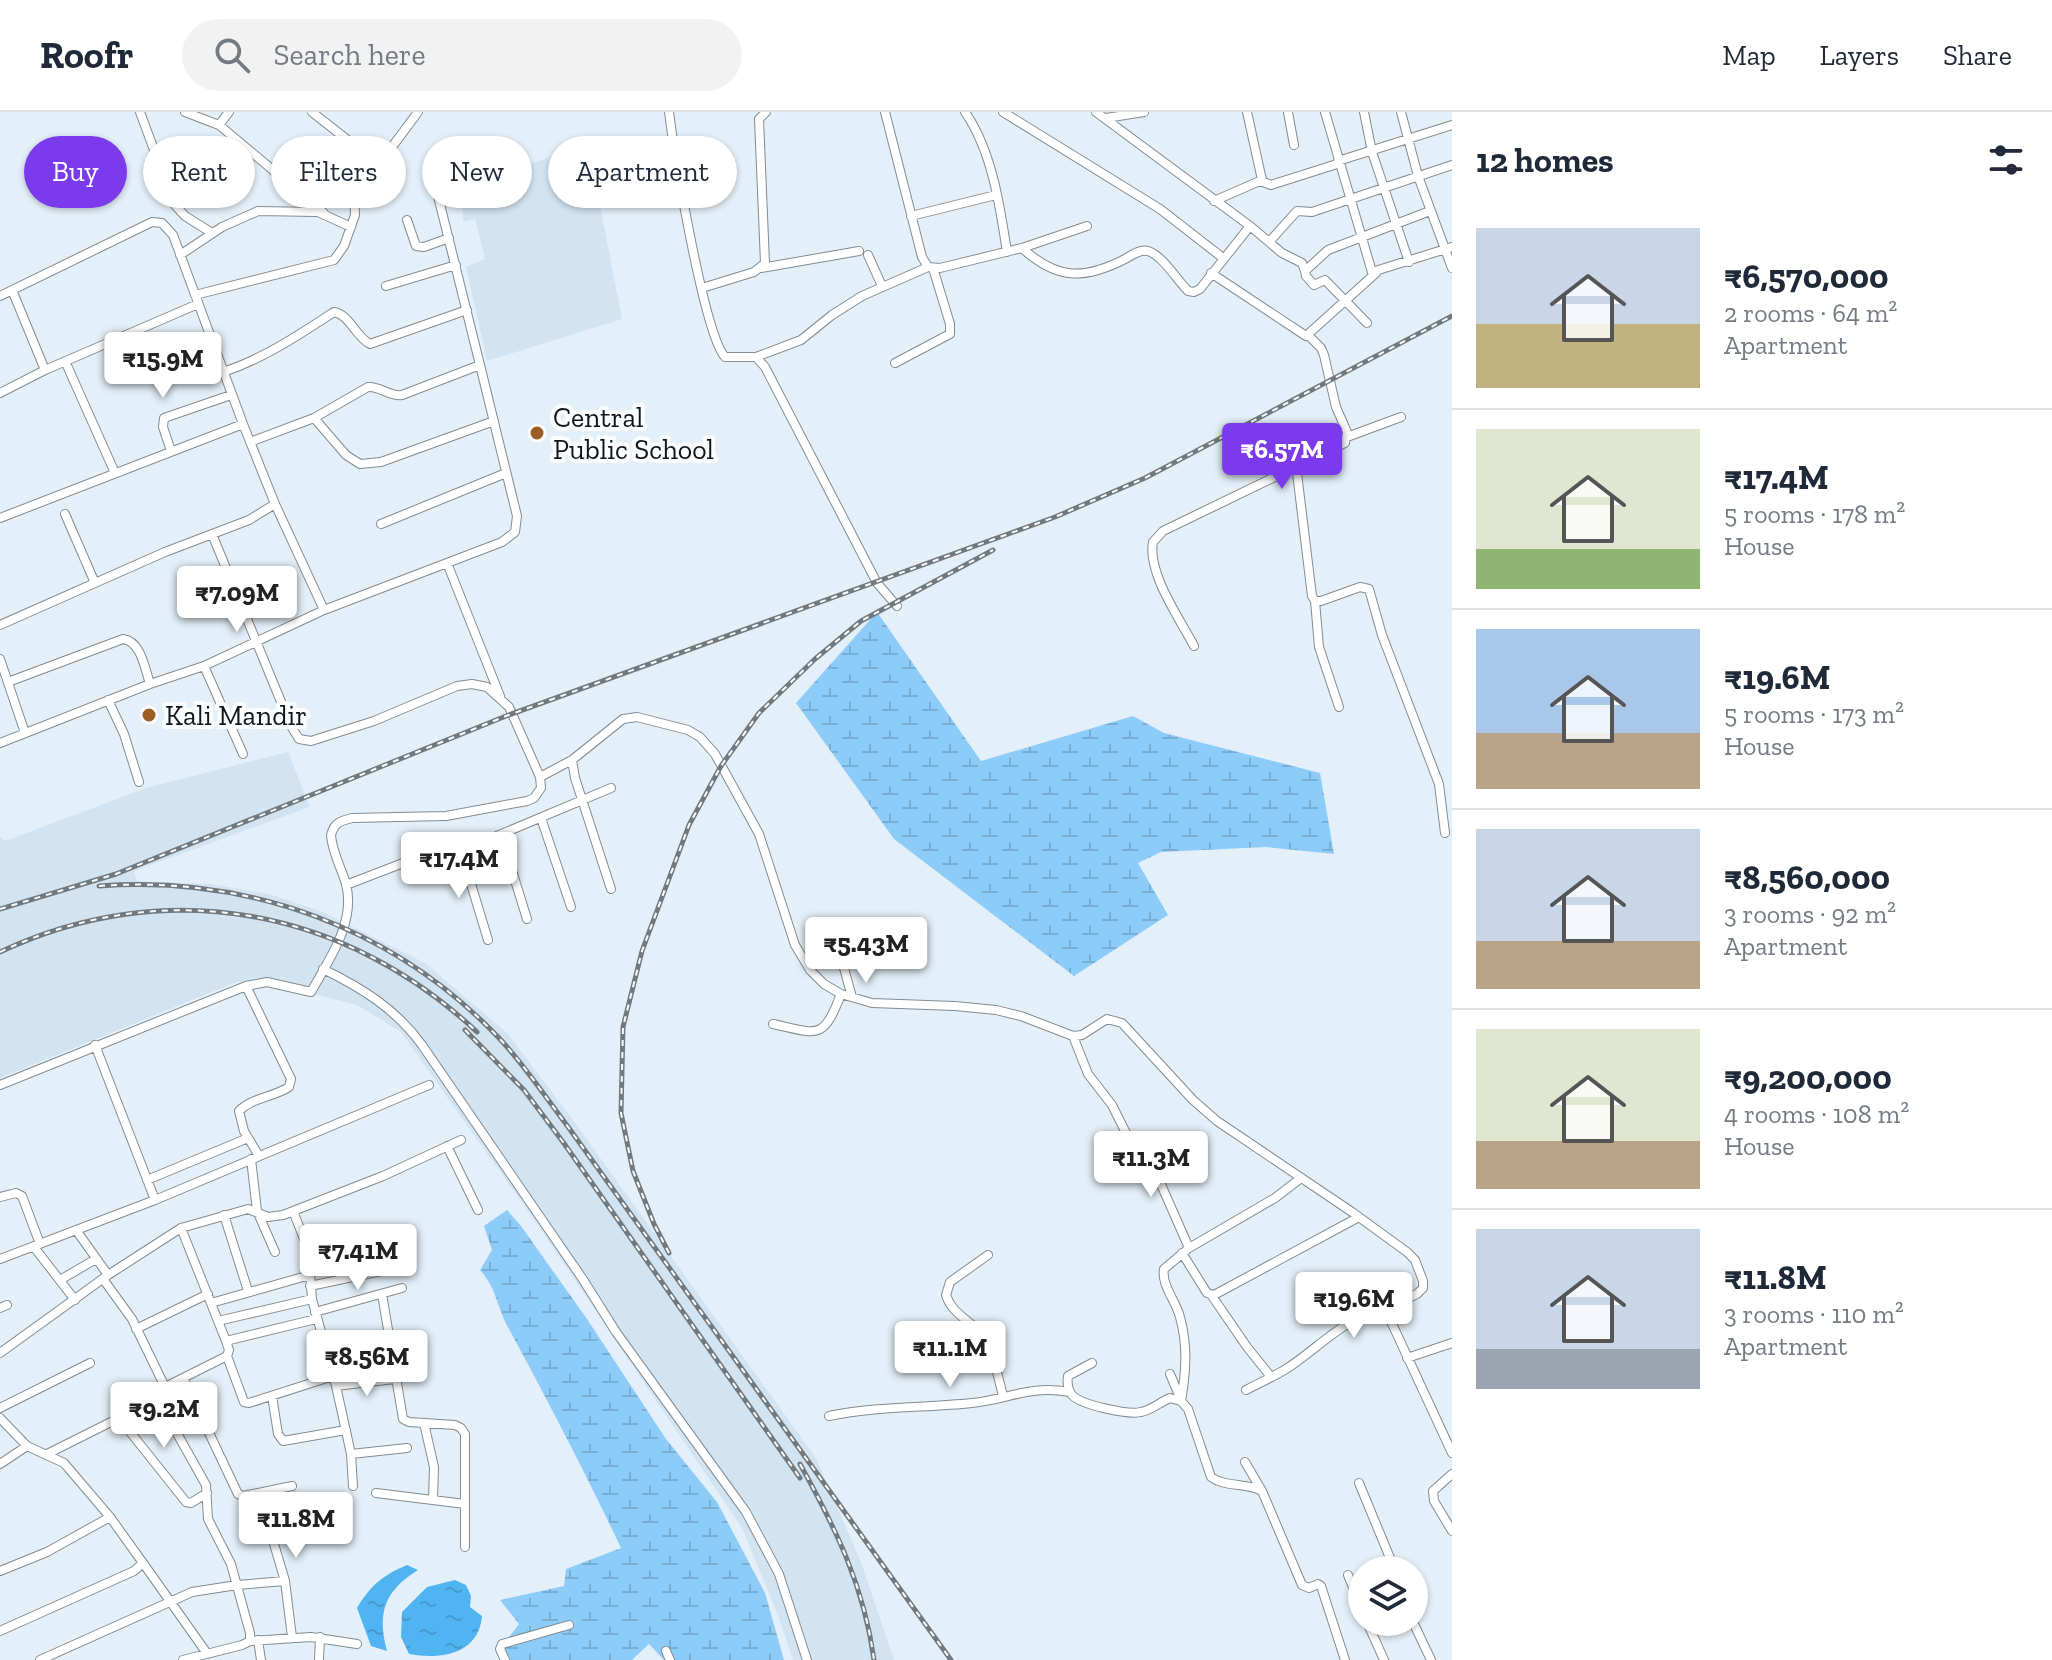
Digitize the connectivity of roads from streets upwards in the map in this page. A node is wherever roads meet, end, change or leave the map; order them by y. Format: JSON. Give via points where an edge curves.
{"nodes":[{"id":1,"x":140,"y":112,"type":"edge"},
{"id":2,"x":185,"y":112,"type":"edge"},
{"id":3,"x":229,"y":112,"type":"edge"},
{"id":4,"x":312,"y":112,"type":"edge"},
{"id":5,"x":418,"y":112,"type":"edge"},
{"id":6,"x":669,"y":112,"type":"edge"},
{"id":7,"x":885,"y":112,"type":"edge"},
{"id":8,"x":1003,"y":112,"type":"edge"},
{"id":9,"x":1096,"y":112,"type":"edge"},
{"id":10,"x":1144,"y":112,"type":"edge"},
{"id":11,"x":1247,"y":112,"type":"edge"},
{"id":12,"x":1288,"y":112,"type":"edge"},
{"id":13,"x":1325,"y":112,"type":"edge"},
{"id":14,"x":1364,"y":112,"type":"edge"},
{"id":15,"x":1401,"y":112,"type":"edge"},
{"id":16,"x":761,"y":114,"type":"edge"},
{"id":17,"x":969,"y":114,"type":"edge"},
{"id":18,"x":1106,"y":118,"type":"junction"},
{"id":19,"x":219,"y":125,"type":"junction"},
{"id":20,"x":1452,"y":125,"type":"edge"},
{"id":21,"x":342,"y":136,"type":"edge"},
{"id":22,"x":400,"y":136,"type":"edge"},
{"id":23,"x":1407,"y":137,"type":"junction"},
{"id":24,"x":1294,"y":145,"type":"dead end"},
{"id":25,"x":1372,"y":149,"type":"junction"},
{"id":26,"x":1338,"y":161,"type":"junction"},
{"id":27,"x":1452,"y":165,"type":"edge"},
{"id":28,"x":1418,"y":176,"type":"junction"},
{"id":29,"x":1261,"y":181,"type":"junction"},
{"id":30,"x":1383,"y":187,"type":"junction"},
{"id":31,"x":996,"y":195,"type":"junction"},
{"id":32,"x":1348,"y":199,"type":"junction"},
{"id":33,"x":1214,"y":201,"type":"junction"},
{"id":34,"x":356,"y":208,"type":"edge"},
{"id":35,"x":441,"y":208,"type":"edge"},
{"id":36,"x":1430,"y":211,"type":"junction"},
{"id":37,"x":324,"y":214,"type":"junction"},
{"id":38,"x":911,"y":216,"type":"junction"},
{"id":39,"x":407,"y":220,"type":"dead end"},
{"id":40,"x":1395,"y":224,"type":"junction"},
{"id":41,"x":1087,"y":226,"type":"dead end"},
{"id":42,"x":1250,"y":226,"type":"junction"},
{"id":43,"x":351,"y":227,"type":"junction"},
{"id":44,"x":212,"y":233,"type":"junction"},
{"id":45,"x":1359,"y":236,"type":"junction"},
{"id":46,"x":449,"y":238,"type":"junction"},
{"id":47,"x":1269,"y":242,"type":"junction"},
{"id":48,"x":1022,"y":248,"type":"junction"},
{"id":49,"x":1448,"y":248,"type":"edge"},
{"id":50,"x":186,"y":251,"type":"junction"},
{"id":51,"x":1007,"y":252,"type":"junction"},
{"id":52,"x":1223,"y":258,"type":"junction"},
{"id":53,"x":1409,"y":262,"type":"junction"},
{"id":54,"x":456,"y":265,"type":"junction"},
{"id":55,"x":931,"y":267,"type":"junction"},
{"id":56,"x":760,"y":268,"type":"junction"},
{"id":57,"x":1452,"y":268,"type":"edge"},
{"id":58,"x":1305,"y":271,"type":"junction"},
{"id":59,"x":1211,"y":273,"type":"junction"},
{"id":60,"x":1376,"y":273,"type":"junction"},
{"id":61,"x":386,"y":286,"type":"dead end"},
{"id":62,"x":882,"y":286,"type":"junction"},
{"id":63,"x":702,"y":288,"type":"junction"},
{"id":64,"x":12,"y":290,"type":"junction"},
{"id":65,"x":0,"y":296,"type":"edge"},
{"id":66,"x":200,"y":297,"type":"junction"},
{"id":67,"x":1346,"y":300,"type":"junction"},
{"id":68,"x":467,"y":310,"type":"junction"},
{"id":69,"x":1367,"y":323,"type":"dead end"},
{"id":70,"x":1308,"y":335,"type":"junction"},
{"id":71,"x":756,"y":357,"type":"junction"},
{"id":72,"x":65,"y":361,"type":"junction"},
{"id":73,"x":895,"y":363,"type":"dead end"},
{"id":74,"x":480,"y":365,"type":"junction"},
{"id":75,"x":45,"y":370,"type":"junction"},
{"id":76,"x":223,"y":372,"type":"junction"},
{"id":77,"x":0,"y":393,"type":"edge"},
{"id":78,"x":231,"y":395,"type":"junction"},
{"id":79,"x":1401,"y":417,"type":"dead end"},
{"id":80,"x":314,"y":418,"type":"junction"},
{"id":81,"x":494,"y":421,"type":"junction"},
{"id":82,"x":243,"y":424,"type":"junction"},
{"id":83,"x":1347,"y":437,"type":"junction"},
{"id":84,"x":250,"y":442,"type":"junction"},
{"id":85,"x":171,"y":451,"type":"junction"},
{"id":86,"x":1296,"y":465,"type":"junction"},
{"id":87,"x":115,"y":473,"type":"junction"},
{"id":88,"x":506,"y":473,"type":"junction"},
{"id":89,"x":275,"y":504,"type":"junction"},
{"id":90,"x":65,"y":514,"type":"dead end"},
{"id":91,"x":0,"y":518,"type":"edge"},
{"id":92,"x":381,"y":524,"type":"dead end"},
{"id":93,"x":212,"y":534,"type":"junction"},
{"id":94,"x":447,"y":563,"type":"junction"},
{"id":95,"x":95,"y":583,"type":"junction"},
{"id":96,"x":1315,"y":601,"type":"junction"},
{"id":97,"x":897,"y":606,"type":"dead end"},
{"id":98,"x":324,"y":610,"type":"junction"},
{"id":99,"x":0,"y":625,"type":"edge"},
{"id":100,"x":257,"y":642,"type":"junction"},
{"id":101,"x":1194,"y":646,"type":"dead end"},
{"id":102,"x":0,"y":659,"type":"edge"},
{"id":103,"x":204,"y":666,"type":"junction"},
{"id":104,"x":8,"y":682,"type":"junction"},
{"id":105,"x":150,"y":684,"type":"junction"},
{"id":106,"x":500,"y":698,"type":"junction"},
{"id":107,"x":108,"y":700,"type":"junction"},
{"id":108,"x":1339,"y":707,"type":"dead end"},
{"id":109,"x":25,"y":733,"type":"junction"},
{"id":110,"x":0,"y":743,"type":"edge"},
{"id":111,"x":243,"y":754,"type":"dead end"},
{"id":112,"x":572,"y":760,"type":"junction"},
{"id":113,"x":540,"y":777,"type":"junction"},
{"id":114,"x":139,"y":782,"type":"dead end"},
{"id":115,"x":611,"y":788,"type":"dead end"},
{"id":116,"x":583,"y":799,"type":"junction"},
{"id":117,"x":541,"y":818,"type":"junction"},
{"id":118,"x":1445,"y":833,"type":"dead end"},
{"id":119,"x":501,"y":835,"type":"junction"},
{"id":120,"x":461,"y":851,"type":"junction"},
{"id":121,"x":346,"y":885,"type":"junction"},
{"id":122,"x":611,"y":889,"type":"dead end"},
{"id":123,"x":571,"y":907,"type":"dead end"},
{"id":124,"x":527,"y":919,"type":"dead end"},
{"id":125,"x":834,"y":932,"type":"dead end"},
{"id":126,"x":488,"y":940,"type":"dead end"},
{"id":127,"x":323,"y":969,"type":"junction"},
{"id":128,"x":246,"y":986,"type":"junction"},
{"id":129,"x":841,"y":994,"type":"junction"},
{"id":130,"x":852,"y":997,"type":"junction"},
{"id":131,"x":773,"y":1024,"type":"dead end"},
{"id":132,"x":1073,"y":1036,"type":"junction"},
{"id":133,"x":95,"y":1045,"type":"junction"},
{"id":134,"x":0,"y":1085,"type":"edge"},
{"id":135,"x":429,"y":1085,"type":"dead end"},
{"id":136,"x":248,"y":1138,"type":"junction"},
{"id":137,"x":461,"y":1140,"type":"dead end"},
{"id":138,"x":447,"y":1146,"type":"junction"},
{"id":139,"x":255,"y":1158,"type":"junction"},
{"id":140,"x":1301,"y":1178,"type":"junction"},
{"id":141,"x":147,"y":1180,"type":"junction"},
{"id":142,"x":0,"y":1197,"type":"edge"},
{"id":143,"x":155,"y":1200,"type":"junction"},
{"id":144,"x":478,"y":1210,"type":"dead end"},
{"id":145,"x":257,"y":1211,"type":"junction"},
{"id":146,"x":293,"y":1211,"type":"junction"},
{"id":147,"x":224,"y":1215,"type":"junction"},
{"id":148,"x":1359,"y":1217,"type":"junction"},
{"id":149,"x":181,"y":1228,"type":"junction"},
{"id":150,"x":76,"y":1230,"type":"junction"},
{"id":151,"x":388,"y":1232,"type":"dead end"},
{"id":152,"x":37,"y":1245,"type":"junction"},
{"id":153,"x":308,"y":1249,"type":"junction"},
{"id":154,"x":1186,"y":1250,"type":"junction"},
{"id":155,"x":275,"y":1252,"type":"dead end"},
{"id":156,"x":988,"y":1255,"type":"dead end"},
{"id":157,"x":0,"y":1259,"type":"edge"},
{"id":158,"x":96,"y":1259,"type":"junction"},
{"id":159,"x":400,"y":1267,"type":"dead end"},
{"id":160,"x":310,"y":1275,"type":"junction"},
{"id":161,"x":106,"y":1277,"type":"junction"},
{"id":162,"x":60,"y":1280,"type":"junction"},
{"id":163,"x":310,"y":1286,"type":"junction"},
{"id":164,"x":402,"y":1288,"type":"dead end"},
{"id":165,"x":248,"y":1291,"type":"junction"},
{"id":166,"x":382,"y":1294,"type":"junction"},
{"id":167,"x":1212,"y":1296,"type":"junction"},
{"id":168,"x":209,"y":1298,"type":"junction"},
{"id":169,"x":312,"y":1299,"type":"junction"},
{"id":170,"x":75,"y":1300,"type":"junction"},
{"id":171,"x":1388,"y":1309,"type":"junction"},
{"id":172,"x":315,"y":1315,"type":"junction"},
{"id":173,"x":218,"y":1321,"type":"junction"},
{"id":174,"x":136,"y":1329,"type":"junction"},
{"id":175,"x":226,"y":1341,"type":"junction"},
{"id":176,"x":1452,"y":1343,"type":"edge"},
{"id":177,"x":391,"y":1351,"type":"junction"},
{"id":178,"x":0,"y":1353,"type":"edge"},
{"id":179,"x":227,"y":1356,"type":"junction"},
{"id":180,"x":1407,"y":1358,"type":"junction"},
{"id":181,"x":90,"y":1363,"type":"dead end"},
{"id":182,"x":330,"y":1363,"type":"junction"},
{"id":183,"x":1092,"y":1363,"type":"dead end"},
{"id":184,"x":1170,"y":1374,"type":"dead end"},
{"id":185,"x":333,"y":1376,"type":"junction"},
{"id":186,"x":1271,"y":1377,"type":"junction"},
{"id":187,"x":183,"y":1378,"type":"junction"},
{"id":188,"x":394,"y":1379,"type":"junction"},
{"id":189,"x":336,"y":1386,"type":"junction"},
{"id":190,"x":165,"y":1387,"type":"junction"},
{"id":191,"x":1246,"y":1390,"type":"dead end"},
{"id":192,"x":1070,"y":1392,"type":"junction"},
{"id":193,"x":156,"y":1396,"type":"junction"},
{"id":194,"x":272,"y":1396,"type":"junction"},
{"id":195,"x":1003,"y":1396,"type":"junction"},
{"id":196,"x":1181,"y":1401,"type":"junction"},
{"id":197,"x":0,"y":1408,"type":"edge"},
{"id":198,"x":829,"y":1416,"type":"dead end"},
{"id":199,"x":0,"y":1418,"type":"edge"},
{"id":200,"x":119,"y":1418,"type":"junction"},
{"id":201,"x":424,"y":1423,"type":"junction"},
{"id":202,"x":346,"y":1430,"type":"junction"},
{"id":203,"x":27,"y":1446,"type":"junction"},
{"id":204,"x":407,"y":1448,"type":"dead end"},
{"id":205,"x":1452,"y":1453,"type":"edge"},
{"id":206,"x":47,"y":1454,"type":"junction"},
{"id":207,"x":351,"y":1454,"type":"junction"},
{"id":208,"x":1245,"y":1462,"type":"dead end"},
{"id":209,"x":0,"y":1464,"type":"edge"},
{"id":210,"x":1452,"y":1474,"type":"edge"},
{"id":211,"x":1359,"y":1483,"type":"dead end"},
{"id":212,"x":292,"y":1486,"type":"dead end"},
{"id":213,"x":353,"y":1486,"type":"dead end"},
{"id":214,"x":1262,"y":1491,"type":"junction"},
{"id":215,"x":207,"y":1493,"type":"junction"},
{"id":216,"x":259,"y":1493,"type":"junction"},
{"id":217,"x":376,"y":1493,"type":"dead end"},
{"id":218,"x":433,"y":1499,"type":"junction"},
{"id":219,"x":465,"y":1504,"type":"junction"},
{"id":220,"x":110,"y":1517,"type":"junction"},
{"id":221,"x":1452,"y":1531,"type":"edge"},
{"id":222,"x":465,"y":1547,"type":"dead end"},
{"id":223,"x":1389,"y":1556,"type":"edge"},
{"id":224,"x":143,"y":1563,"type":"junction"},
{"id":225,"x":0,"y":1571,"type":"edge"},
{"id":226,"x":285,"y":1581,"type":"junction"},
{"id":227,"x":237,"y":1585,"type":"junction"},
{"id":228,"x":171,"y":1601,"type":"junction"},
{"id":229,"x":569,"y":1625,"type":"dead end"},
{"id":230,"x":0,"y":1631,"type":"edge"},
{"id":231,"x":1373,"y":1636,"type":"edge"},
{"id":232,"x":1420,"y":1636,"type":"edge"},
{"id":233,"x":292,"y":1637,"type":"junction"},
{"id":234,"x":320,"y":1637,"type":"junction"},
{"id":235,"x":254,"y":1641,"type":"junction"},
{"id":236,"x":357,"y":1644,"type":"dead end"},
{"id":237,"x":206,"y":1652,"type":"junction"},
{"id":238,"x":40,"y":1660,"type":"edge"},
{"id":239,"x":183,"y":1660,"type":"edge"},
{"id":240,"x":261,"y":1660,"type":"edge"},
{"id":241,"x":319,"y":1660,"type":"edge"},
{"id":242,"x":505,"y":1660,"type":"edge"},
{"id":243,"x":807,"y":1660,"type":"edge"},
{"id":244,"x":1345,"y":1660,"type":"edge"},
{"id":245,"x":1384,"y":1660,"type":"edge"},
{"id":246,"x":1431,"y":1660,"type":"edge"}],
"edges":[{"from":1,"to":44,"type":"street","via":[[174,204]]},
{"from":2,"to":19,"type":"street"},
{"from":3,"to":19,"type":"street"},
{"from":4,"to":21,"type":"street"},
{"from":5,"to":22,"type":"street"},
{"from":6,"to":63,"type":"street"},
{"from":7,"to":38,"type":"street"},
{"from":8,"to":52,"type":"street","via":[[1160,209]]},
{"from":9,"to":18,"type":"street"},
{"from":10,"to":18,"type":"street"},
{"from":11,"to":29,"type":"street"},
{"from":12,"to":24,"type":"street"},
{"from":13,"to":26,"type":"street"},
{"from":14,"to":25,"type":"street"},
{"from":15,"to":23,"type":"street"},
{"from":16,"to":56,"type":"street","via":[[766,252]]},
{"from":17,"to":31,"type":"street"},
{"from":18,"to":33,"type":"street"},
{"from":19,"to":37,"type":"street"},
{"from":20,"to":23,"type":"street"},
{"from":23,"to":25,"type":"street"},
{"from":23,"to":28,"type":"street"},
{"from":25,"to":26,"type":"street"},
{"from":25,"to":30,"type":"street"},
{"from":26,"to":29,"type":"street","via":[[1271,185]]},
{"from":26,"to":32,"type":"street"},
{"from":27,"to":28,"type":"street"},
{"from":28,"to":30,"type":"street"},
{"from":28,"to":36,"type":"street"},
{"from":29,"to":33,"type":"street"},
{"from":30,"to":32,"type":"street"},
{"from":30,"to":40,"type":"street"},
{"from":31,"to":38,"type":"street"},
{"from":31,"to":51,"type":"street"},
{"from":32,"to":45,"type":"street"},
{"from":32,"to":47,"type":"street","via":[[1312,212],[1297,211]]},
{"from":33,"to":42,"type":"street"},
{"from":34,"to":43,"type":"street"},
{"from":35,"to":46,"type":"street"},
{"from":36,"to":40,"type":"street"},
{"from":36,"to":49,"type":"street"},
{"from":37,"to":43,"type":"street"},
{"from":37,"to":44,"type":"street","via":[[258,211]]},
{"from":38,"to":55,"type":"street","via":[[922,257]]},
{"from":39,"to":46,"type":"street","via":[[416,246]]},
{"from":40,"to":45,"type":"street"},
{"from":40,"to":53,"type":"street"},
{"from":41,"to":48,"type":"street"},
{"from":42,"to":47,"type":"street"},
{"from":42,"to":52,"type":"street"},
{"from":43,"to":66,"type":"street","via":[[334,260]]},
{"from":44,"to":50,"type":"street"},
{"from":45,"to":58,"type":"street","via":[[1323,253]]},
{"from":45,"to":60,"type":"street","via":[[1370,270]]},
{"from":46,"to":54,"type":"street"},
{"from":47,"to":58,"type":"street","via":[[1302,263]]},
{"from":48,"to":51,"type":"street"},
{"from":48,"to":59,"type":"street","via":[[1039,264],[1063,274],[1089,272],[1147,251],[1191,292],[1200,289]]},
{"from":49,"to":53,"type":"street"},
{"from":49,"to":57,"type":"street"},
{"from":50,"to":64,"type":"street","via":[[168,228],[152,222]]},
{"from":50,"to":66,"type":"street"},
{"from":51,"to":55,"type":"street"},
{"from":52,"to":59,"type":"street"},
{"from":53,"to":60,"type":"street"},
{"from":54,"to":61,"type":"street"},
{"from":54,"to":68,"type":"street"},
{"from":55,"to":62,"type":"street"},
{"from":55,"to":73,"type":"street","via":[[950,334]]},
{"from":56,"to":62,"type":"street","via":[[864,253]]},
{"from":56,"to":63,"type":"street"},
{"from":58,"to":67,"type":"street","via":[[1314,285],[1325,280]]},
{"from":59,"to":70,"type":"street"},
{"from":60,"to":67,"type":"street"},
{"from":62,"to":71,"type":"street","via":[[801,340]]},
{"from":63,"to":71,"type":"street","via":[[721,353],[731,359]]},
{"from":64,"to":65,"type":"street"},
{"from":64,"to":75,"type":"street"},
{"from":66,"to":72,"type":"street"},
{"from":66,"to":76,"type":"street"},
{"from":67,"to":69,"type":"street"},
{"from":67,"to":70,"type":"street"},
{"from":68,"to":74,"type":"street"},
{"from":68,"to":76,"type":"street","via":[[370,344],[334,312],[255,360]]},
{"from":70,"to":83,"type":"street","via":[[1322,351]]},
{"from":71,"to":97,"type":"street","via":[[877,583]]},
{"from":72,"to":75,"type":"street"},
{"from":72,"to":87,"type":"street"},
{"from":74,"to":80,"type":"street","via":[[402,395],[368,387]]},
{"from":74,"to":81,"type":"street"},
{"from":75,"to":77,"type":"street"},
{"from":76,"to":78,"type":"street"},
{"from":78,"to":82,"type":"street"},
{"from":78,"to":85,"type":"street","via":[[164,418]]},
{"from":79,"to":83,"type":"street"},
{"from":80,"to":81,"type":"street","via":[[360,464],[381,462]]},
{"from":80,"to":84,"type":"street"},
{"from":81,"to":88,"type":"street"},
{"from":82,"to":84,"type":"street"},
{"from":82,"to":85,"type":"street"},
{"from":83,"to":86,"type":"street"},
{"from":84,"to":89,"type":"street"},
{"from":85,"to":87,"type":"street"},
{"from":86,"to":96,"type":"street"},
{"from":86,"to":101,"type":"street","via":[[1163,531],[1153,542],[1161,584]]},
{"from":87,"to":91,"type":"street"},
{"from":88,"to":92,"type":"street"},
{"from":88,"to":94,"type":"street","via":[[517,516],[515,532]]},
{"from":89,"to":93,"type":"street"},
{"from":89,"to":98,"type":"street"},
{"from":90,"to":95,"type":"street"},
{"from":93,"to":95,"type":"street"},
{"from":93,"to":100,"type":"street"},
{"from":94,"to":98,"type":"street"},
{"from":94,"to":106,"type":"street"},
{"from":95,"to":99,"type":"street"},
{"from":96,"to":108,"type":"street","via":[[1319,647]]},
{"from":96,"to":118,"type":"street","via":[[1369,589],[1439,784]]},
{"from":98,"to":100,"type":"street"},
{"from":100,"to":103,"type":"street"},
{"from":100,"to":106,"type":"street","via":[[295,735],[304,741],[374,721],[457,686],[487,687]]},
{"from":102,"to":104,"type":"street"},
{"from":103,"to":105,"type":"street"},
{"from":103,"to":111,"type":"street"},
{"from":104,"to":105,"type":"street","via":[[129,639]]},
{"from":104,"to":109,"type":"street"},
{"from":105,"to":107,"type":"street"},
{"from":106,"to":113,"type":"street","via":[[513,714]]},
{"from":107,"to":109,"type":"street"},
{"from":107,"to":114,"type":"street"},
{"from":109,"to":110,"type":"street"},
{"from":112,"to":113,"type":"street"},
{"from":112,"to":116,"type":"street"},
{"from":112,"to":129,"type":"street","via":[[613,724],[630,717],[700,737],[759,834],[795,945],[810,970]]},
{"from":113,"to":121,"type":"street","via":[[539,793],[527,801],[446,816],[338,822],[332,845]]},
{"from":115,"to":116,"type":"street"},
{"from":116,"to":117,"type":"street"},
{"from":116,"to":122,"type":"street"},
{"from":117,"to":119,"type":"street"},
{"from":117,"to":123,"type":"street"},
{"from":119,"to":120,"type":"street"},
{"from":119,"to":124,"type":"street"},
{"from":120,"to":121,"type":"street","via":[[411,860]]},
{"from":120,"to":126,"type":"street"},
{"from":121,"to":127,"type":"street","via":[[344,928]]},
{"from":125,"to":130,"type":"street"},
{"from":127,"to":128,"type":"street","via":[[311,992],[267,982]]},
{"from":127,"to":243,"type":"street","via":[[378,999],[417,1038],[624,1344],[746,1512],[779,1574]]},
{"from":128,"to":133,"type":"street"},
{"from":128,"to":136,"type":"street","via":[[291,1079],[281,1092],[239,1111]]},
{"from":129,"to":130,"type":"street"},
{"from":129,"to":131,"type":"street","via":[[833,1016],[820,1030]]},
{"from":130,"to":132,"type":"street","via":[[872,1003],[996,1010]]},
{"from":132,"to":140,"type":"street","via":[[1107,1019],[1122,1023],[1217,1121]]},
{"from":132,"to":154,"type":"street","via":[[1088,1074],[1156,1173]]},
{"from":133,"to":134,"type":"street"},
{"from":133,"to":141,"type":"street"},
{"from":135,"to":139,"type":"street"},
{"from":136,"to":139,"type":"street"},
{"from":136,"to":141,"type":"street"},
{"from":137,"to":138,"type":"street"},
{"from":138,"to":144,"type":"street"},
{"from":138,"to":146,"type":"street"},
{"from":139,"to":143,"type":"street"},
{"from":139,"to":145,"type":"street"},
{"from":140,"to":148,"type":"street"},
{"from":140,"to":154,"type":"street"},
{"from":141,"to":143,"type":"street"},
{"from":142,"to":152,"type":"street","via":[[22,1196]]},
{"from":143,"to":150,"type":"street"},
{"from":145,"to":146,"type":"street","via":[[268,1217]]},
{"from":145,"to":147,"type":"street"},
{"from":145,"to":155,"type":"street"},
{"from":146,"to":153,"type":"street"},
{"from":147,"to":149,"type":"street"},
{"from":147,"to":165,"type":"street"},
{"from":148,"to":167,"type":"street"},
{"from":148,"to":171,"type":"street","via":[[1415,1260],[1423,1281],[1417,1294]]},
{"from":149,"to":161,"type":"street"},
{"from":149,"to":168,"type":"street"},
{"from":150,"to":152,"type":"street"},
{"from":150,"to":158,"type":"street"},
{"from":151,"to":153,"type":"street"},
{"from":152,"to":157,"type":"street"},
{"from":152,"to":162,"type":"street"},
{"from":153,"to":160,"type":"street"},
{"from":154,"to":167,"type":"street"},
{"from":154,"to":196,"type":"street","via":[[1168,1263],[1163,1275],[1184,1335],[1187,1366]]},
{"from":156,"to":195,"type":"street","via":[[950,1282],[946,1295],[982,1335]]},
{"from":158,"to":161,"type":"street"},
{"from":158,"to":162,"type":"street"},
{"from":159,"to":163,"type":"street"},
{"from":160,"to":163,"type":"street"},
{"from":160,"to":165,"type":"street"},
{"from":161,"to":170,"type":"street"},
{"from":161,"to":174,"type":"street"},
{"from":162,"to":170,"type":"street"},
{"from":163,"to":169,"type":"street"},
{"from":164,"to":166,"type":"street"},
{"from":165,"to":168,"type":"street"},
{"from":166,"to":172,"type":"street"},
{"from":166,"to":177,"type":"street"},
{"from":167,"to":186,"type":"street"},
{"from":168,"to":173,"type":"street"},
{"from":168,"to":174,"type":"street"},
{"from":169,"to":172,"type":"street"},
{"from":169,"to":173,"type":"street"},
{"from":170,"to":178,"type":"street"},
{"from":171,"to":180,"type":"street"},
{"from":171,"to":186,"type":"street","via":[[1317,1343]]},
{"from":172,"to":175,"type":"street"},
{"from":172,"to":182,"type":"street"},
{"from":173,"to":175,"type":"street"},
{"from":174,"to":190,"type":"street"},
{"from":175,"to":179,"type":"street"},
{"from":176,"to":180,"type":"street"},
{"from":177,"to":182,"type":"street"},
{"from":177,"to":188,"type":"street"},
{"from":179,"to":187,"type":"street"},
{"from":179,"to":194,"type":"street","via":[[244,1402]]},
{"from":180,"to":205,"type":"street"},
{"from":181,"to":197,"type":"street"},
{"from":182,"to":185,"type":"street"},
{"from":183,"to":192,"type":"street","via":[[1068,1376]]},
{"from":184,"to":196,"type":"street"},
{"from":185,"to":189,"type":"street"},
{"from":185,"to":194,"type":"street"},
{"from":186,"to":191,"type":"street"},
{"from":187,"to":190,"type":"street"},
{"from":187,"to":216,"type":"street","via":[[234,1488],[243,1496]]},
{"from":188,"to":189,"type":"street"},
{"from":188,"to":201,"type":"street","via":[[403,1419]]},
{"from":189,"to":202,"type":"street"},
{"from":190,"to":193,"type":"street"},
{"from":192,"to":195,"type":"street","via":[[1041,1389]]},
{"from":192,"to":196,"type":"street","via":[[1085,1402],[1131,1413],[1150,1410],[1170,1398]]},
{"from":193,"to":200,"type":"street"},
{"from":193,"to":215,"type":"street","via":[[203,1476]]},
{"from":194,"to":202,"type":"street","via":[[283,1441]]},
{"from":195,"to":198,"type":"street"},
{"from":196,"to":214,"type":"street","via":[[1211,1477]]},
{"from":199,"to":203,"type":"street"},
{"from":200,"to":206,"type":"street"},
{"from":200,"to":215,"type":"street","via":[[186,1502]]},
{"from":201,"to":218,"type":"street","via":[[434,1467]]},
{"from":201,"to":219,"type":"street","via":[[455,1425],[465,1434]]},
{"from":202,"to":207,"type":"street"},
{"from":203,"to":206,"type":"street"},
{"from":203,"to":209,"type":"street"},
{"from":204,"to":207,"type":"street"},
{"from":206,"to":220,"type":"street","via":[[64,1463]]},
{"from":207,"to":213,"type":"street"},
{"from":208,"to":214,"type":"street"},
{"from":210,"to":221,"type":"street","via":[[1433,1494]]},
{"from":211,"to":223,"type":"street"},
{"from":212,"to":216,"type":"street"},
{"from":214,"to":244,"type":"street","via":[[1302,1585],[1321,1586]]},
{"from":215,"to":227,"type":"street","via":[[208,1519]]},
{"from":216,"to":226,"type":"street"},
{"from":217,"to":218,"type":"street"},
{"from":218,"to":219,"type":"street"},
{"from":219,"to":222,"type":"street"},
{"from":220,"to":224,"type":"street"},
{"from":220,"to":225,"type":"street"},
{"from":224,"to":228,"type":"street"},
{"from":224,"to":230,"type":"street"},
{"from":226,"to":227,"type":"street"},
{"from":226,"to":233,"type":"street"},
{"from":227,"to":228,"type":"street"},
{"from":227,"to":235,"type":"street"},
{"from":228,"to":237,"type":"street"},
{"from":228,"to":238,"type":"street"},
{"from":229,"to":242,"type":"street","via":[[502,1644]]},
{"from":231,"to":245,"type":"street"},
{"from":232,"to":246,"type":"street"},
{"from":233,"to":234,"type":"street"},
{"from":233,"to":235,"type":"street"},
{"from":234,"to":236,"type":"street"},
{"from":234,"to":241,"type":"street"},
{"from":235,"to":237,"type":"street"},
{"from":235,"to":240,"type":"street"},
{"from":237,"to":239,"type":"street"}]}
